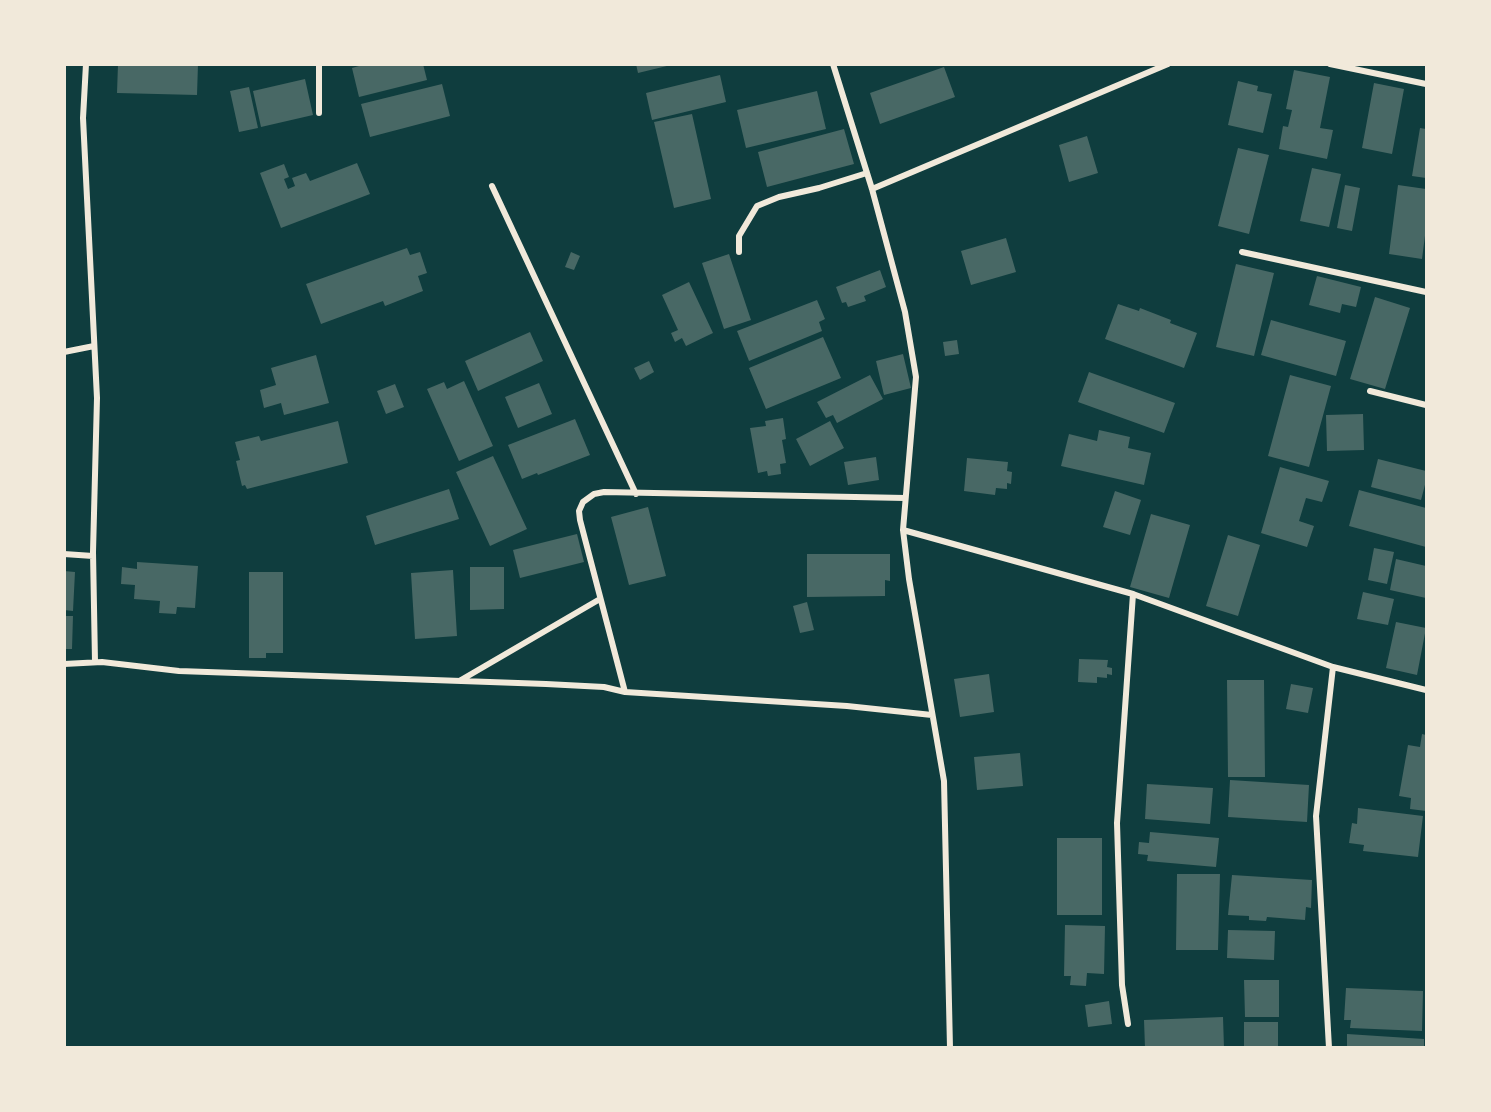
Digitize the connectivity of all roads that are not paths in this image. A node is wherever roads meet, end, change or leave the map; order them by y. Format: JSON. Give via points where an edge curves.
{"nodes":[{"id":1,"x":86,"y":64,"type":"edge"},
{"id":2,"x":319,"y":64,"type":"edge"},
{"id":3,"x":833,"y":64,"type":"edge"},
{"id":4,"x":1168,"y":64,"type":"edge"},
{"id":5,"x":1330,"y":64,"type":"edge"},
{"id":6,"x":1426,"y":84,"type":"edge"},
{"id":7,"x":319,"y":113,"type":"dead end"},
{"id":8,"x":867,"y":172,"type":"junction"},
{"id":9,"x":492,"y":186,"type":"dead end"},
{"id":10,"x":872,"y":189,"type":"junction"},
{"id":11,"x":739,"y":252,"type":"dead end"},
{"id":12,"x":1242,"y":252,"type":"dead end"},
{"id":13,"x":1426,"y":292,"type":"edge"},
{"id":14,"x":94,"y":346,"type":"junction"},
{"id":15,"x":64,"y":352,"type":"edge"},
{"id":16,"x":1370,"y":391,"type":"dead end"},
{"id":17,"x":1426,"y":405,"type":"edge"},
{"id":18,"x":636,"y":494,"type":"junction"},
{"id":19,"x":905,"y":498,"type":"junction"},
{"id":20,"x":903,"y":530,"type":"junction"},
{"id":21,"x":64,"y":554,"type":"edge"},
{"id":22,"x":93,"y":556,"type":"junction"},
{"id":23,"x":1133,"y":594,"type":"junction"},
{"id":24,"x":600,"y":599,"type":"junction"},
{"id":25,"x":95,"y":662,"type":"junction"},
{"id":26,"x":64,"y":664,"type":"edge"},
{"id":27,"x":1333,"y":667,"type":"junction"},
{"id":28,"x":461,"y":680,"type":"junction"},
{"id":29,"x":1426,"y":690,"type":"edge"},
{"id":30,"x":625,"y":692,"type":"junction"},
{"id":31,"x":932,"y":715,"type":"junction"},
{"id":32,"x":1128,"y":1024,"type":"dead end"},
{"id":33,"x":950,"y":1047,"type":"edge"},
{"id":34,"x":1329,"y":1047,"type":"edge"}],
"edges":[{"from":1,"to":14,"type":"street","via":[[83,118]]},
{"from":2,"to":7,"type":"street"},
{"from":3,"to":8,"type":"street"},
{"from":4,"to":10,"type":"street"},
{"from":5,"to":6,"type":"street"},
{"from":8,"to":10,"type":"street"},
{"from":8,"to":11,"type":"street","via":[[757,206],[739,236]]},
{"from":9,"to":18,"type":"street"},
{"from":10,"to":19,"type":"street","via":[[904,312],[915,377]]},
{"from":12,"to":13,"type":"street"},
{"from":14,"to":15,"type":"street"},
{"from":14,"to":22,"type":"street","via":[[97,398]]},
{"from":16,"to":17,"type":"street"},
{"from":18,"to":19,"type":"street"},
{"from":18,"to":24,"type":"street","via":[[594,494],[579,511]]},
{"from":19,"to":20,"type":"street"},
{"from":20,"to":23,"type":"street"},
{"from":20,"to":31,"type":"street"},
{"from":21,"to":22,"type":"street"},
{"from":22,"to":25,"type":"street"},
{"from":23,"to":27,"type":"street"},
{"from":23,"to":32,"type":"street","via":[[1117,824],[1122,985]]},
{"from":24,"to":28,"type":"street"},
{"from":24,"to":30,"type":"street"},
{"from":25,"to":26,"type":"street"},
{"from":25,"to":28,"type":"street","via":[[179,671]]},
{"from":27,"to":29,"type":"street"},
{"from":27,"to":34,"type":"street","via":[[1317,816]]},
{"from":28,"to":30,"type":"street","via":[[604,687]]},
{"from":30,"to":31,"type":"street"},
{"from":31,"to":33,"type":"street","via":[[944,781]]}]}
